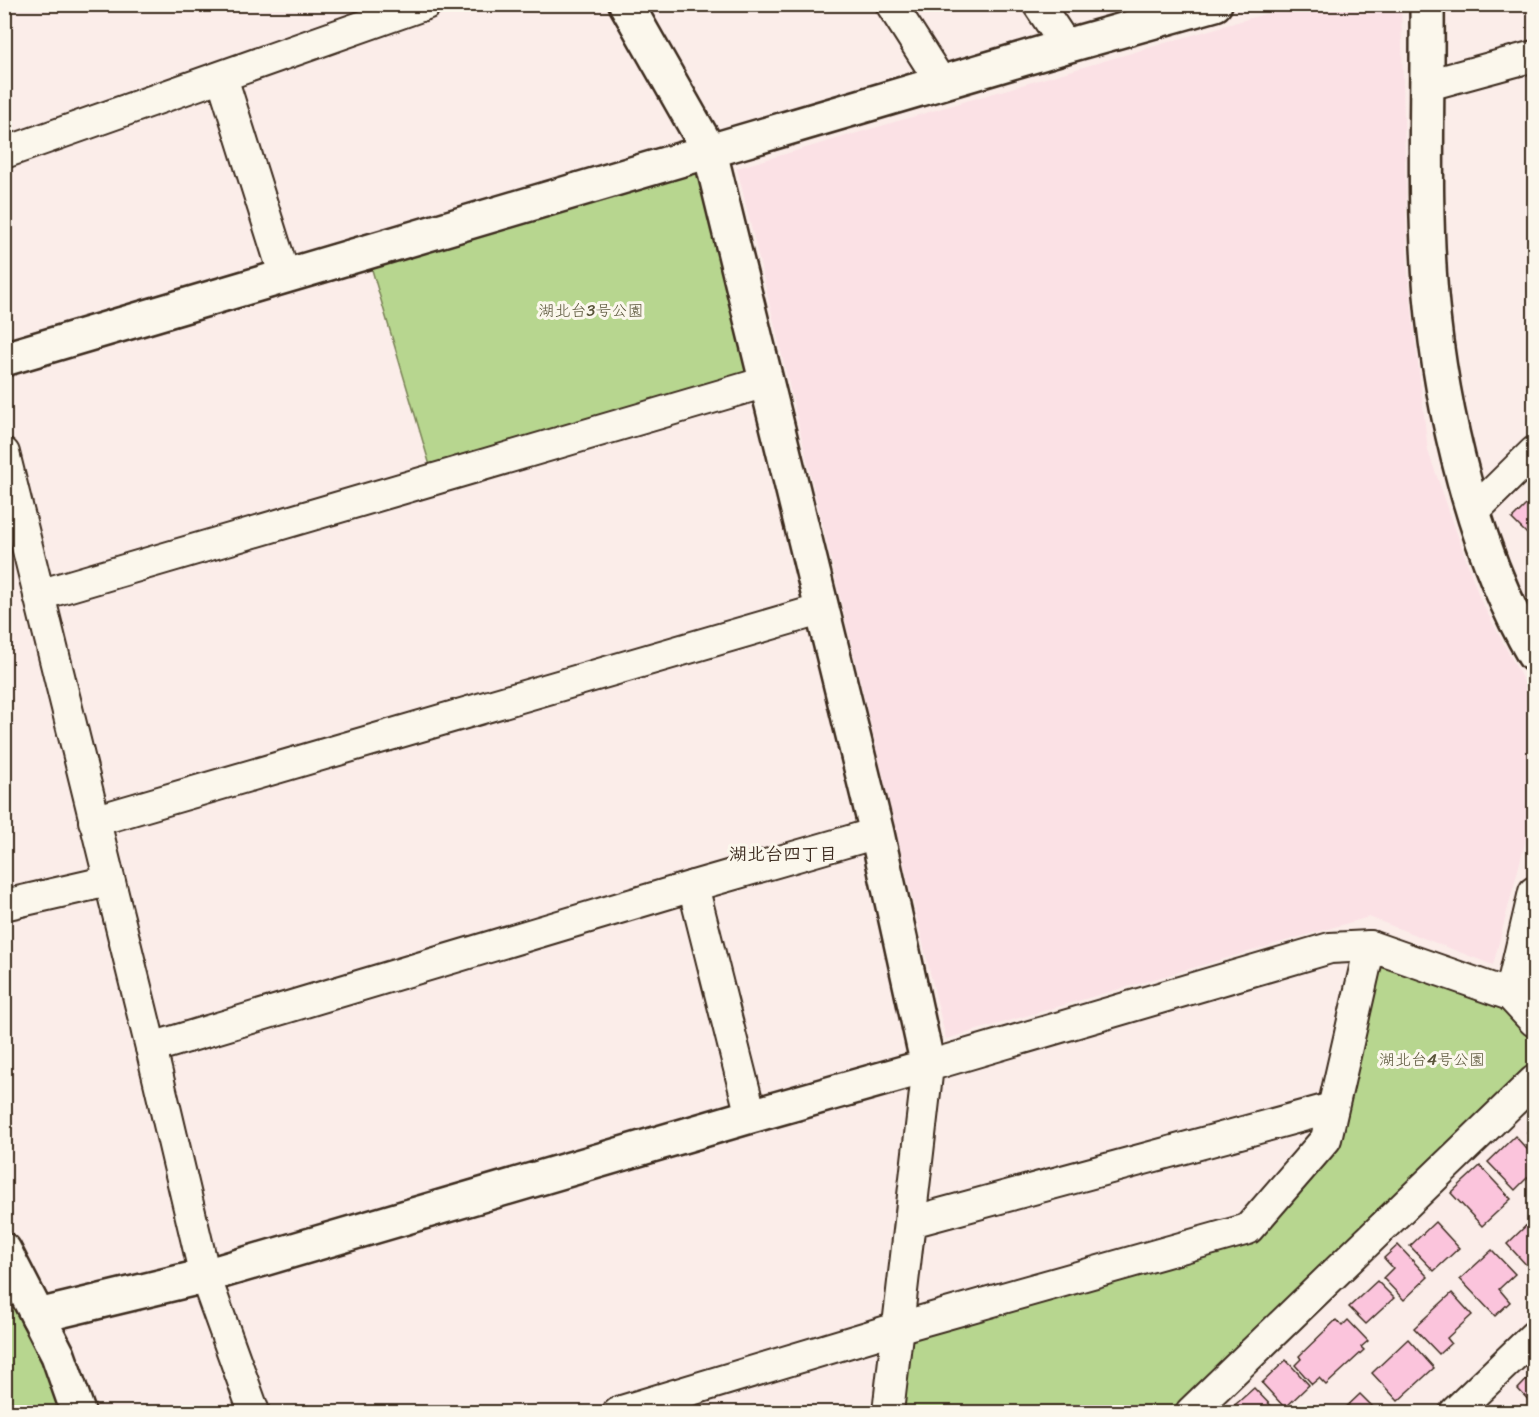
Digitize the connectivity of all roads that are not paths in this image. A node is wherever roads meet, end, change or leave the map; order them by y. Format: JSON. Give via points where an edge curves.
{"nodes":[{"id":1,"x":426,"y":4,"type":"edge"},
{"id":2,"x":626,"y":4,"type":"edge"},
{"id":3,"x":891,"y":4,"type":"edge"},
{"id":4,"x":1038,"y":4,"type":"edge"},
{"id":5,"x":1427,"y":4,"type":"edge"},
{"id":6,"x":1196,"y":7,"type":"edge"},
{"id":7,"x":1066,"y":46,"type":"junction"},
{"id":8,"x":1534,"y":56,"type":"edge"},
{"id":9,"x":222,"y":77,"type":"junction"},
{"id":10,"x":942,"y":84,"type":"junction"},
{"id":11,"x":1428,"y":85,"type":"junction"},
{"id":12,"x":710,"y":152,"type":"junction"},
{"id":13,"x":4,"y":153,"type":"edge"},
{"id":14,"x":285,"y":277,"type":"junction"},
{"id":15,"x":4,"y":359,"type":"edge"},
{"id":16,"x":766,"y":382,"type":"junction"},
{"id":17,"x":1534,"y":452,"type":"edge"},
{"id":18,"x":4,"y":453,"type":"edge"},
{"id":19,"x":1474,"y":511,"type":"junction"},
{"id":20,"x":39,"y":595,"type":"junction"},
{"id":21,"x":823,"y":609,"type":"junction"},
{"id":22,"x":1534,"y":655,"type":"edge"},
{"id":23,"x":94,"y":821,"type":"junction"},
{"id":24,"x":877,"y":833,"type":"junction"},
{"id":25,"x":109,"y":881,"type":"junction"},
{"id":26,"x":693,"y":886,"type":"junction"},
{"id":27,"x":1534,"y":892,"type":"edge"},
{"id":28,"x":4,"y":905,"type":"edge"},
{"id":29,"x":1370,"y":946,"type":"junction"},
{"id":30,"x":1510,"y":995,"type":"junction"},
{"id":31,"x":1534,"y":1021,"type":"edge"},
{"id":32,"x":151,"y":1048,"type":"junction"},
{"id":33,"x":928,"y":1066,"type":"junction"},
{"id":34,"x":1534,"y":1081,"type":"edge"},
{"id":35,"x":1332,"y":1108,"type":"junction"},
{"id":36,"x":751,"y":1116,"type":"junction"},
{"id":37,"x":911,"y":1222,"type":"junction"},
{"id":38,"x":4,"y":1250,"type":"edge"},
{"id":39,"x":204,"y":1276,"type":"junction"},
{"id":40,"x":38,"y":1316,"type":"junction"},
{"id":41,"x":897,"y":1328,"type":"junction"},
{"id":42,"x":1534,"y":1336,"type":"edge"},
{"id":43,"x":635,"y":1410,"type":"edge"},
{"id":44,"x":1195,"y":1411,"type":"edge"},
{"id":45,"x":78,"y":1413,"type":"edge"},
{"id":46,"x":254,"y":1413,"type":"edge"},
{"id":47,"x":888,"y":1413,"type":"edge"},
{"id":48,"x":1455,"y":1413,"type":"edge"}],
"edges":[{"from":1,"to":9,"type":"street"},
{"from":2,"to":12,"type":"street"},
{"from":3,"to":10,"type":"street"},
{"from":4,"to":7,"type":"street"},
{"from":5,"to":11,"type":"street"},
{"from":6,"to":7,"type":"street"},
{"from":7,"to":10,"type":"street"},
{"from":8,"to":11,"type":"street"},
{"from":9,"to":13,"type":"street"},
{"from":9,"to":14,"type":"street"},
{"from":10,"to":12,"type":"street"},
{"from":11,"to":19,"type":"street","via":[[1431,295],[1453,434]]},
{"from":12,"to":14,"type":"street"},
{"from":12,"to":16,"type":"street"},
{"from":14,"to":15,"type":"street"},
{"from":16,"to":20,"type":"street"},
{"from":16,"to":21,"type":"street"},
{"from":17,"to":19,"type":"street"},
{"from":18,"to":20,"type":"street"},
{"from":19,"to":22,"type":"street","via":[[1498,581]]},
{"from":20,"to":23,"type":"street"},
{"from":21,"to":23,"type":"street"},
{"from":21,"to":24,"type":"street"},
{"from":23,"to":25,"type":"street"},
{"from":24,"to":26,"type":"street"},
{"from":24,"to":33,"type":"street"},
{"from":25,"to":28,"type":"street"},
{"from":25,"to":32,"type":"street"},
{"from":26,"to":32,"type":"street"},
{"from":26,"to":36,"type":"street"},
{"from":27,"to":30,"type":"street"},
{"from":29,"to":30,"type":"street"},
{"from":29,"to":33,"type":"street","via":[[1330,948]]},
{"from":29,"to":35,"type":"street"},
{"from":30,"to":31,"type":"street"},
{"from":32,"to":39,"type":"street"},
{"from":33,"to":36,"type":"street"},
{"from":33,"to":37,"type":"street"},
{"from":34,"to":44,"type":"street"},
{"from":35,"to":37,"type":"street"},
{"from":35,"to":41,"type":"street","via":[[1326,1139],[1248,1229]]},
{"from":36,"to":39,"type":"street"},
{"from":37,"to":41,"type":"street"},
{"from":38,"to":40,"type":"street"},
{"from":39,"to":40,"type":"street"},
{"from":39,"to":46,"type":"street"},
{"from":40,"to":45,"type":"street","via":[[58,1356]]},
{"from":41,"to":43,"type":"street"},
{"from":41,"to":47,"type":"street"},
{"from":42,"to":48,"type":"street"}]}
